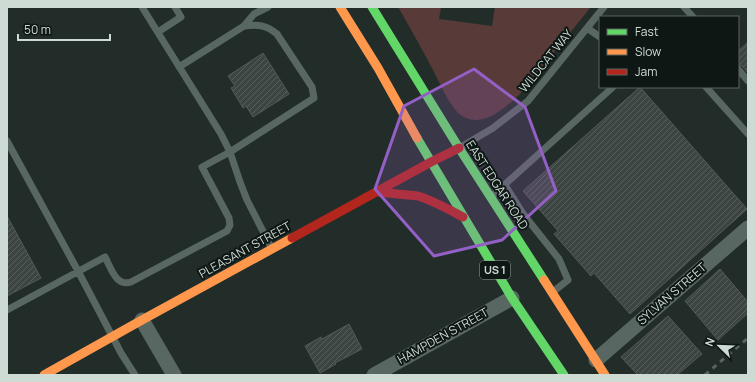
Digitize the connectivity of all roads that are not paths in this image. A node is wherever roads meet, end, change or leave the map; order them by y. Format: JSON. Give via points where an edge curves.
{"nodes":[{"id":1,"x":142,"y":7,"type":"edge"},
{"id":2,"x":175,"y":7,"type":"edge"},
{"id":3,"x":268,"y":7,"type":"edge"},
{"id":4,"x":340,"y":7,"type":"edge"},
{"id":5,"x":372,"y":7,"type":"edge"},
{"id":6,"x":604,"y":7,"type":"edge"},
{"id":7,"x":684,"y":7,"type":"edge"},
{"id":8,"x":693,"y":16,"type":"edge"},
{"id":9,"x":244,"y":26,"type":"junction"},
{"id":10,"x":587,"y":28,"type":"junction"},
{"id":11,"x":158,"y":32,"type":"junction"},
{"id":12,"x":599,"y":36,"type":"edge"},
{"id":13,"x":179,"y":67,"type":"junction"},
{"id":14,"x":739,"y":71,"type":"edge"},
{"id":15,"x":748,"y":81,"type":"edge"},
{"id":16,"x":612,"y":88,"type":"edge"},
{"id":17,"x":707,"y":88,"type":"edge"},
{"id":18,"x":748,"y":134,"type":"edge"},
{"id":19,"x":7,"y":140,"type":"edge"},
{"id":20,"x":459,"y":148,"type":"junction"},
{"id":21,"x":230,"y":152,"type":"junction"},
{"id":22,"x":431,"y":162,"type":"junction"},
{"id":23,"x":505,"y":185,"type":"junction"},
{"id":24,"x":378,"y":192,"type":"junction"},
{"id":25,"x":490,"y":197,"type":"junction"},
{"id":26,"x":463,"y":217,"type":"junction"},
{"id":27,"x":748,"y":228,"type":"edge"},
{"id":28,"x":272,"y":249,"type":"junction"},
{"id":29,"x":78,"y":271,"type":"junction"},
{"id":30,"x":552,"y":293,"type":"junction"},
{"id":31,"x":512,"y":298,"type":"junction"},
{"id":32,"x":7,"y":310,"type":"edge"},
{"id":33,"x":142,"y":320,"type":"junction"},
{"id":34,"x":113,"y":337,"type":"junction"},
{"id":35,"x":596,"y":360,"type":"junction"},
{"id":36,"x":44,"y":375,"type":"edge"},
{"id":37,"x":135,"y":375,"type":"edge"},
{"id":38,"x":174,"y":375,"type":"edge"},
{"id":39,"x":374,"y":375,"type":"edge"},
{"id":40,"x":564,"y":375,"type":"edge"},
{"id":41,"x":605,"y":375,"type":"edge"}],
"edges":[{"from":1,"to":11,"type":"lane"},
{"from":2,"to":11,"type":"lane","via":[[181,17]]},
{"from":3,"to":9,"type":"lane","via":[[254,14]]},
{"from":4,"to":22,"type":"main road","number":"US 1"},
{"from":5,"to":20,"type":"main road","name":"EAST EDGAR ROAD"},
{"from":6,"to":10,"type":"lane","name":"WILDCAT WAY"},
{"from":7,"to":8,"type":"lane"},
{"from":9,"to":13,"type":"lane"},
{"from":9,"to":21,"type":"lane","via":[[261,25],[277,34],[312,87],[314,98]]},
{"from":10,"to":12,"type":"lane"},
{"from":10,"to":20,"type":"lane","name":"WILDCAT WAY","via":[[528,101],[493,128]]},
{"from":11,"to":13,"type":"lane"},
{"from":13,"to":21,"type":"lane"},
{"from":14,"to":15,"type":"lane"},
{"from":16,"to":23,"type":"lane"},
{"from":17,"to":18,"type":"lane"},
{"from":19,"to":29,"type":"lane"},
{"from":20,"to":22,"type":"main road","name":"PLEASANT STREET"},
{"from":20,"to":25,"type":"main road","name":"EAST EDGAR ROAD"},
{"from":21,"to":28,"type":"lane","via":[[246,200]]},
{"from":21,"to":29,"type":"lane","via":[[202,167],[229,218],[230,225],[225,232],[127,284],[117,280],[105,257]]},
{"from":22,"to":24,"type":"main road","name":"PLEASANT STREET"},
{"from":22,"to":26,"type":"main road","number":"US 1"},
{"from":23,"to":25,"type":"lane"},
{"from":23,"to":30,"type":"lane","via":[[524,215],[559,259],[568,280]]},
{"from":24,"to":26,"type":"main road","via":[[418,196]]},
{"from":24,"to":28,"type":"main road","name":"PLEASANT STREET"},
{"from":25,"to":30,"type":"main road","name":"EAST EDGAR ROAD"},
{"from":26,"to":31,"type":"main road","number":"US 1"},
{"from":27,"to":35,"type":"street","name":"SYLVAN STREET"},
{"from":28,"to":33,"type":"main road","name":"PLEASANT STREET"},
{"from":29,"to":32,"type":"lane"},
{"from":29,"to":34,"type":"lane"},
{"from":30,"to":35,"type":"main road","name":"EAST EDGAR ROAD"},
{"from":31,"to":39,"type":"street","name":"HAMPDEN STREET"},
{"from":31,"to":40,"type":"main road","number":"US 1"},
{"from":33,"to":34,"type":"main road","name":"PLEASANT STREET"},
{"from":33,"to":38,"type":"street"},
{"from":34,"to":36,"type":"main road","name":"PLEASANT STREET"},
{"from":34,"to":37,"type":"lane"},
{"from":35,"to":41,"type":"main road","name":"EAST EDGAR ROAD"}]}
